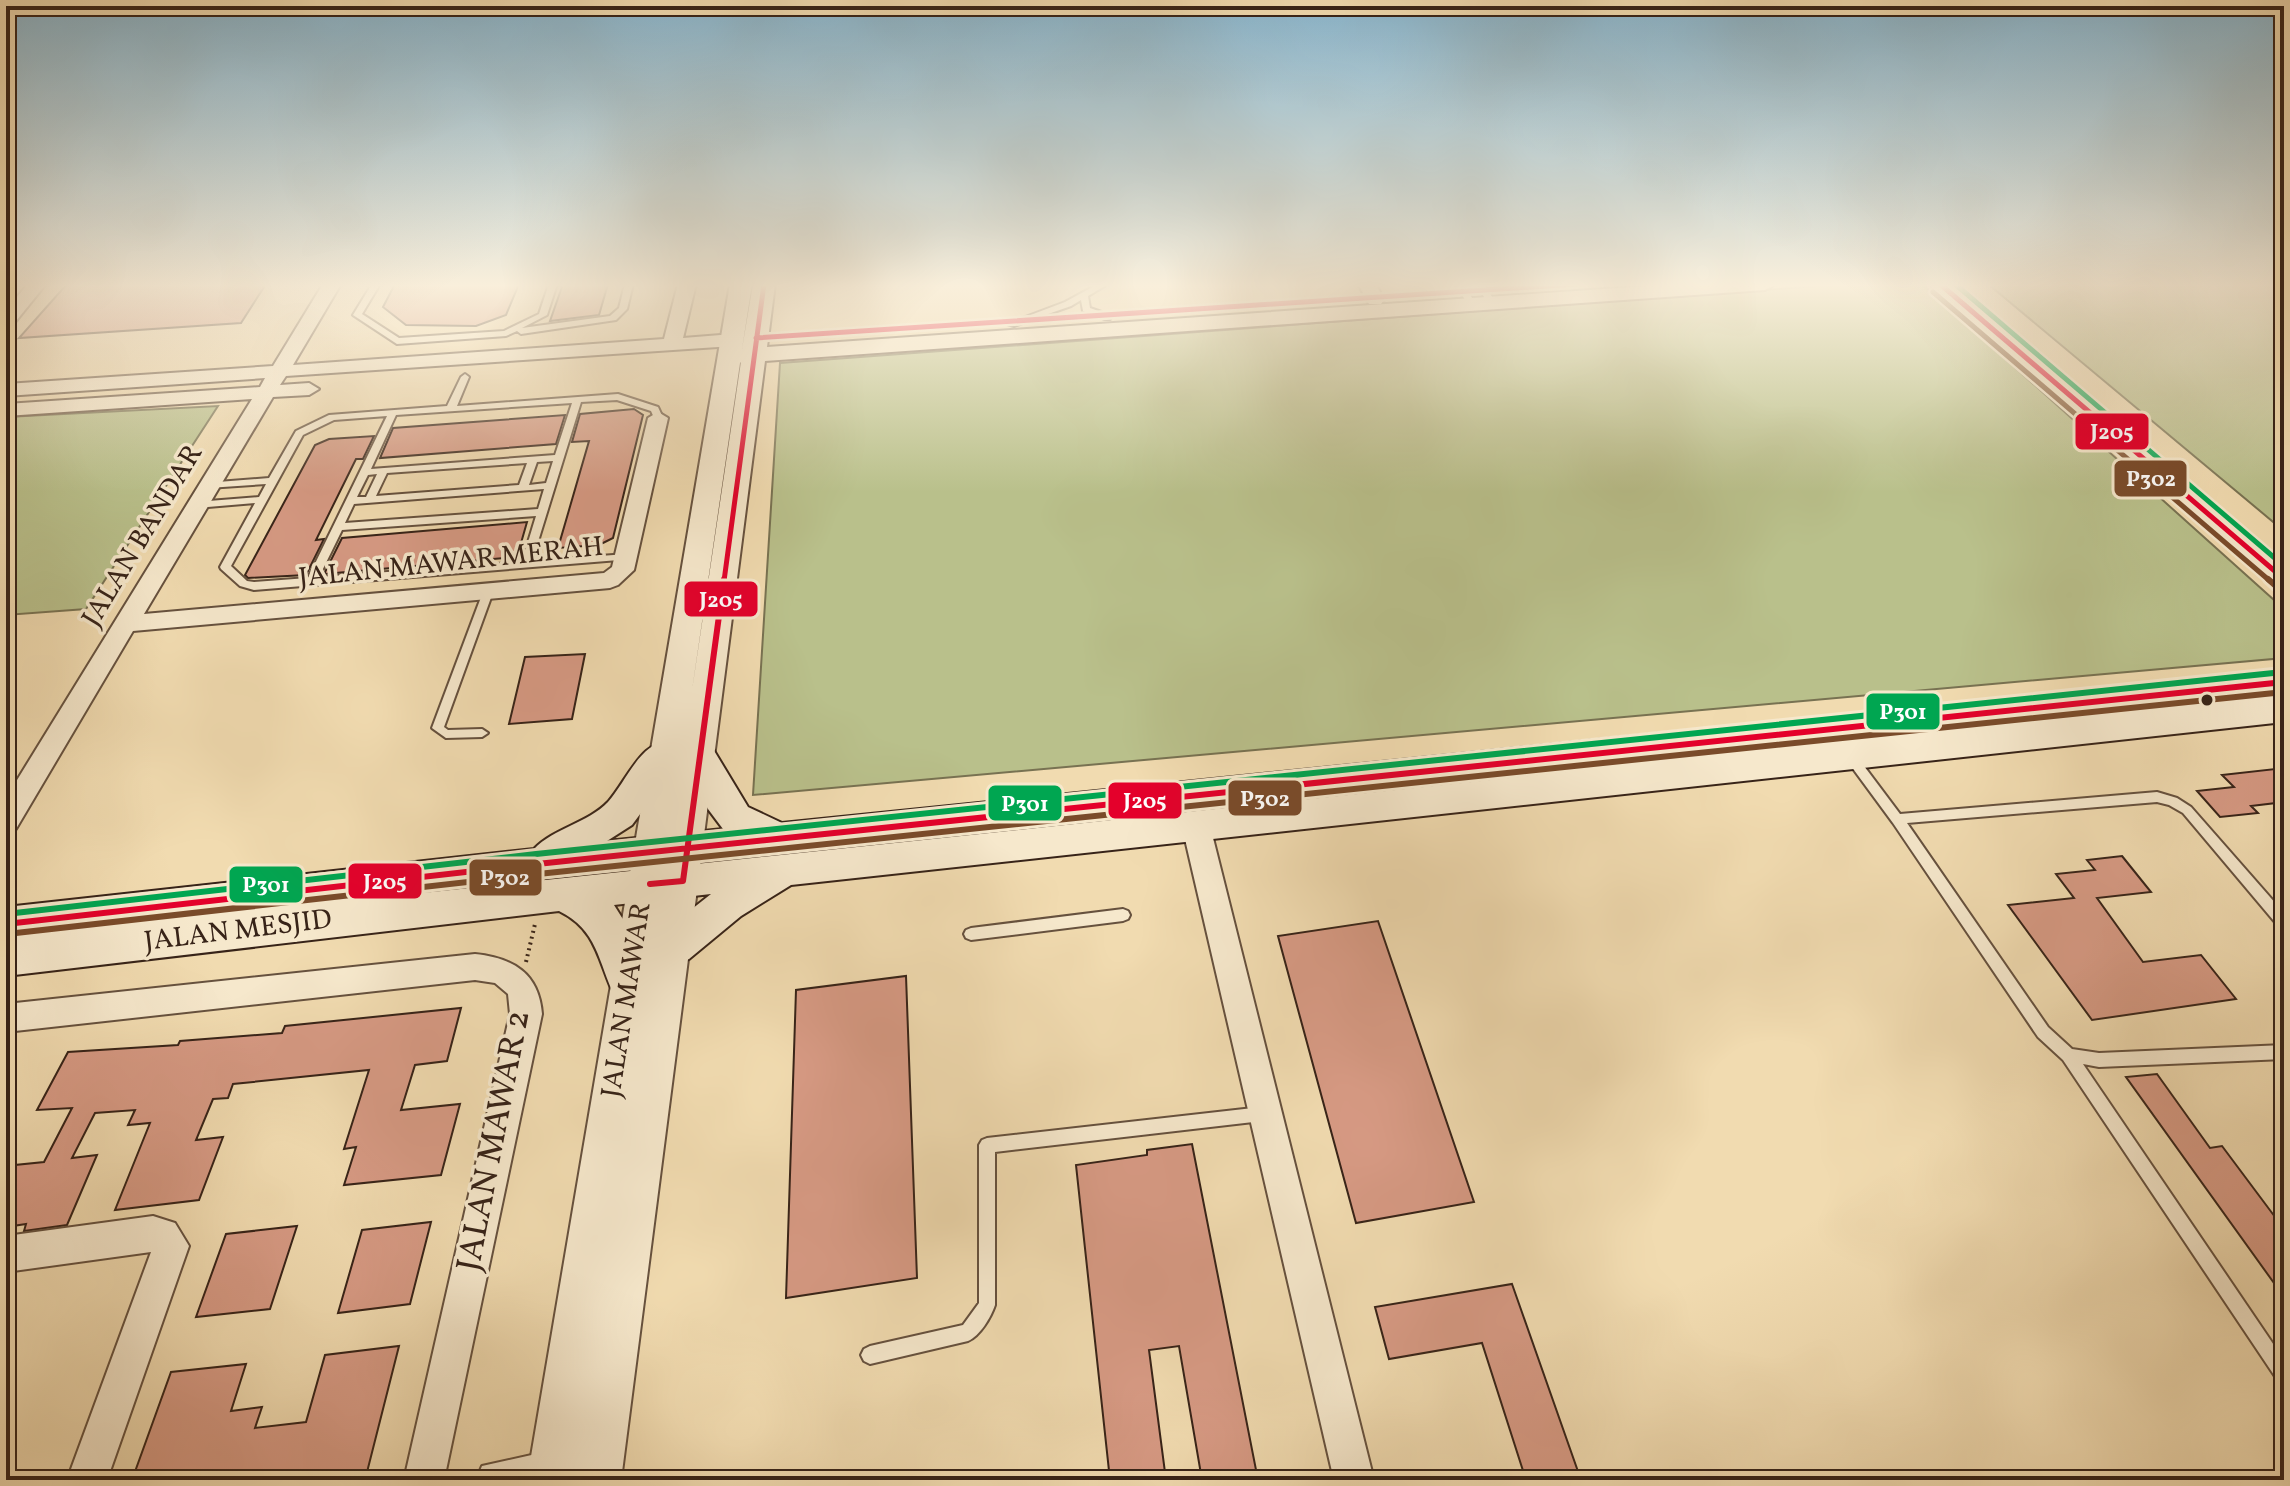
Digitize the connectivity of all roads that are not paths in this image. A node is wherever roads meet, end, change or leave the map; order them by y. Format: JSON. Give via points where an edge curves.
{"nodes":[{"id":1,"x":289,"y":353,"type":"edge"},
{"id":2,"x":576,"y":353,"type":"edge"},
{"id":3,"x":693,"y":353,"type":"edge"},
{"id":4,"x":743,"y":353,"type":"edge"},
{"id":5,"x":2021,"y":353,"type":"edge"},
{"id":6,"x":2049,"y":353,"type":"edge"},
{"id":7,"x":465,"y":377,"type":"junction"},
{"id":8,"x":271,"y":383,"type":"junction"},
{"id":9,"x":6,"y":390,"type":"edge"},
{"id":10,"x":577,"y":400,"type":"junction"},
{"id":11,"x":451,"y":408,"type":"junction"},
{"id":12,"x":6,"y":410,"type":"edge"},
{"id":13,"x":393,"y":412,"type":"junction"},
{"id":14,"x":658,"y":418,"type":"joint"},
{"id":15,"x":559,"y":458,"type":"junction"},
{"id":16,"x":533,"y":460,"type":"junction"},
{"id":17,"x":383,"y":471,"type":"junction"},
{"id":18,"x":365,"y":472,"type":"junction"},
{"id":19,"x":272,"y":481,"type":"junction"},
{"id":20,"x":550,"y":486,"type":"junction"},
{"id":21,"x":523,"y":488,"type":"junction"},
{"id":22,"x":202,"y":495,"type":"junction"},
{"id":23,"x":261,"y":500,"type":"junction"},
{"id":24,"x":369,"y":500,"type":"junction"},
{"id":25,"x":351,"y":501,"type":"junction"},
{"id":26,"x":542,"y":512,"type":"junction"},
{"id":27,"x":338,"y":527,"type":"junction"},
{"id":28,"x":2284,"y":554,"type":"edge"},
{"id":29,"x":627,"y":557,"type":"junction"},
{"id":30,"x":526,"y":565,"type":"junction"},
{"id":31,"x":2284,"y":579,"type":"edge"},
{"id":32,"x":312,"y":582,"type":"junction"},
{"id":33,"x":488,"y":592,"type":"junction"},
{"id":34,"x":126,"y":624,"type":"junction"},
{"id":35,"x":2284,"y":682,"type":"edge"},
{"id":36,"x":2284,"y":709,"type":"edge"},
{"id":37,"x":482,"y":733,"type":"dead end"},
{"id":38,"x":1840,"y":742,"type":"junction"},
{"id":39,"x":683,"y":756,"type":"junction"},
{"id":40,"x":1897,"y":819,"type":"junction"},
{"id":41,"x":6,"y":821,"type":"edge"},
{"id":42,"x":1196,"y":826,"type":"junction"},
{"id":43,"x":818,"y":835,"type":"junction"},
{"id":44,"x":666,"y":866,"type":"junction"},
{"id":45,"x":790,"y":870,"type":"junction"},
{"id":46,"x":547,"y":885,"type":"junction"},
{"id":47,"x":1123,"y":915,"type":"dead end"},
{"id":48,"x":2284,"y":923,"type":"edge"},
{"id":49,"x":6,"y":924,"type":"edge"},
{"id":50,"x":971,"y":934,"type":"dead end"},
{"id":51,"x":674,"y":947,"type":"junction"},
{"id":52,"x":6,"y":958,"type":"edge"},
{"id":53,"x":630,"y":984,"type":"junction"},
{"id":54,"x":9,"y":1023,"type":"edge"},
{"id":55,"x":2284,"y":1052,"type":"edge"},
{"id":56,"x":2068,"y":1055,"type":"junction"},
{"id":57,"x":1266,"y":1113,"type":"junction"},
{"id":58,"x":6,"y":1254,"type":"edge"},
{"id":59,"x":870,"y":1355,"type":"dead end"},
{"id":60,"x":2284,"y":1375,"type":"edge"},
{"id":61,"x":575,"y":1473,"type":"edge"},
{"id":62,"x":87,"y":1480,"type":"edge"},
{"id":63,"x":424,"y":1480,"type":"edge"},
{"id":64,"x":496,"y":1480,"type":"edge"},
{"id":65,"x":1354,"y":1480,"type":"edge"}],
"edges":[{"from":1,"to":8,"type":"street","name":"JALAN BANDAR"},
{"from":2,"to":8,"type":"street"},
{"from":3,"to":7,"type":"street"},
{"from":4,"to":39,"type":"street","name":"JALAN MAWAR"},
{"from":5,"to":31,"type":"street"},
{"from":6,"to":28,"type":"street"},
{"from":7,"to":8,"type":"street"},
{"from":7,"to":11,"type":"lane"},
{"from":8,"to":9,"type":"street"},
{"from":8,"to":12,"type":"street"},
{"from":8,"to":22,"type":"street","name":"JALAN BANDAR"},
{"from":10,"to":11,"type":"lane"},
{"from":10,"to":14,"type":"lane","via":[[622,397],[655,409]]},
{"from":10,"to":15,"type":"lane"},
{"from":11,"to":13,"type":"lane"},
{"from":13,"to":18,"type":"lane"},
{"from":13,"to":19,"type":"lane","via":[[335,417],[302,431]]},
{"from":14,"to":29,"type":"street","name":"JALAN MAWAR MERAH"},
{"from":15,"to":16,"type":"lane"},
{"from":15,"to":20,"type":"lane"},
{"from":16,"to":17,"type":"lane"},
{"from":16,"to":21,"type":"lane"},
{"from":17,"to":18,"type":"lane"},
{"from":17,"to":24,"type":"lane"},
{"from":18,"to":25,"type":"lane"},
{"from":19,"to":22,"type":"lane"},
{"from":19,"to":23,"type":"lane"},
{"from":20,"to":21,"type":"lane"},
{"from":20,"to":26,"type":"lane"},
{"from":21,"to":24,"type":"lane"},
{"from":22,"to":23,"type":"lane"},
{"from":22,"to":34,"type":"street","name":"JALAN BANDAR"},
{"from":23,"to":32,"type":"lane","via":[[225,569],[250,586]]},
{"from":24,"to":25,"type":"lane"},
{"from":25,"to":27,"type":"lane"},
{"from":26,"to":27,"type":"lane"},
{"from":26,"to":30,"type":"lane"},
{"from":27,"to":32,"type":"lane"},
{"from":29,"to":30,"type":"lane"},
{"from":29,"to":33,"type":"street","name":"JALAN MAWAR MERAH","via":[[621,574],[607,581]]},
{"from":30,"to":32,"type":"lane"},
{"from":33,"to":34,"type":"street","name":"JALAN MAWAR MERAH"},
{"from":33,"to":37,"type":"lane","via":[[438,728],[446,734]]},
{"from":34,"to":41,"type":"street","name":"JALAN BANDAR"},
{"from":35,"to":38,"type":"main road","name":"JALAN MESJID"},
{"from":36,"to":38,"type":"main road","name":"JALAN MESJID"},
{"from":38,"to":40,"type":"lane"},
{"from":38,"to":42,"type":"main road","name":"JALAN MESJID"},
{"from":38,"to":43,"type":"main road","name":"JALAN MESJID"},
{"from":39,"to":43,"type":"main road","via":[[732,818],[748,828],[778,837]]},
{"from":39,"to":44,"type":"street","name":"JALAN MAWAR"},
{"from":39,"to":46,"type":"main road"},
{"from":40,"to":48,"type":"lane","via":[[2165,798],[2187,810]]},
{"from":40,"to":56,"type":"lane","via":[[2043,1032]]},
{"from":42,"to":45,"type":"main road","name":"JALAN MESJID"},
{"from":42,"to":57,"type":"street"},
{"from":43,"to":44,"type":"main road","name":"JALAN MESJID"},
{"from":44,"to":45,"type":"main road","name":"JALAN MESJID"},
{"from":44,"to":46,"type":"main road","name":"JALAN MESJID"},
{"from":44,"to":51,"type":"street","name":"JALAN MAWAR"},
{"from":44,"to":53,"type":"street","name":"JALAN MAWAR"},
{"from":45,"to":51,"type":"main road","via":[[727,904]]},
{"from":46,"to":49,"type":"main road","name":"JALAN MESJID"},
{"from":46,"to":52,"type":"main road","name":"JALAN MESJID"},
{"from":46,"to":53,"type":"main road","via":[[599,914],[620,943]]},
{"from":47,"to":50,"type":"lane"},
{"from":51,"to":61,"type":"street","name":"JALAN MAWAR"},
{"from":53,"to":61,"type":"street","name":"JALAN MAWAR"},
{"from":54,"to":63,"type":"street","name":"JALAN MAWAR 2","via":[[475,967],[509,973],[520,984],[526,1014]]},
{"from":55,"to":56,"type":"lane","via":[[2099,1060]]},
{"from":56,"to":60,"type":"lane"},
{"from":57,"to":59,"type":"lane","via":[[987,1145],[987,1305],[968,1332]]},
{"from":57,"to":65,"type":"street"},
{"from":58,"to":62,"type":"street","via":[[153,1234],[163,1235],[171,1246]]},
{"from":61,"to":64,"type":"street"}]}
